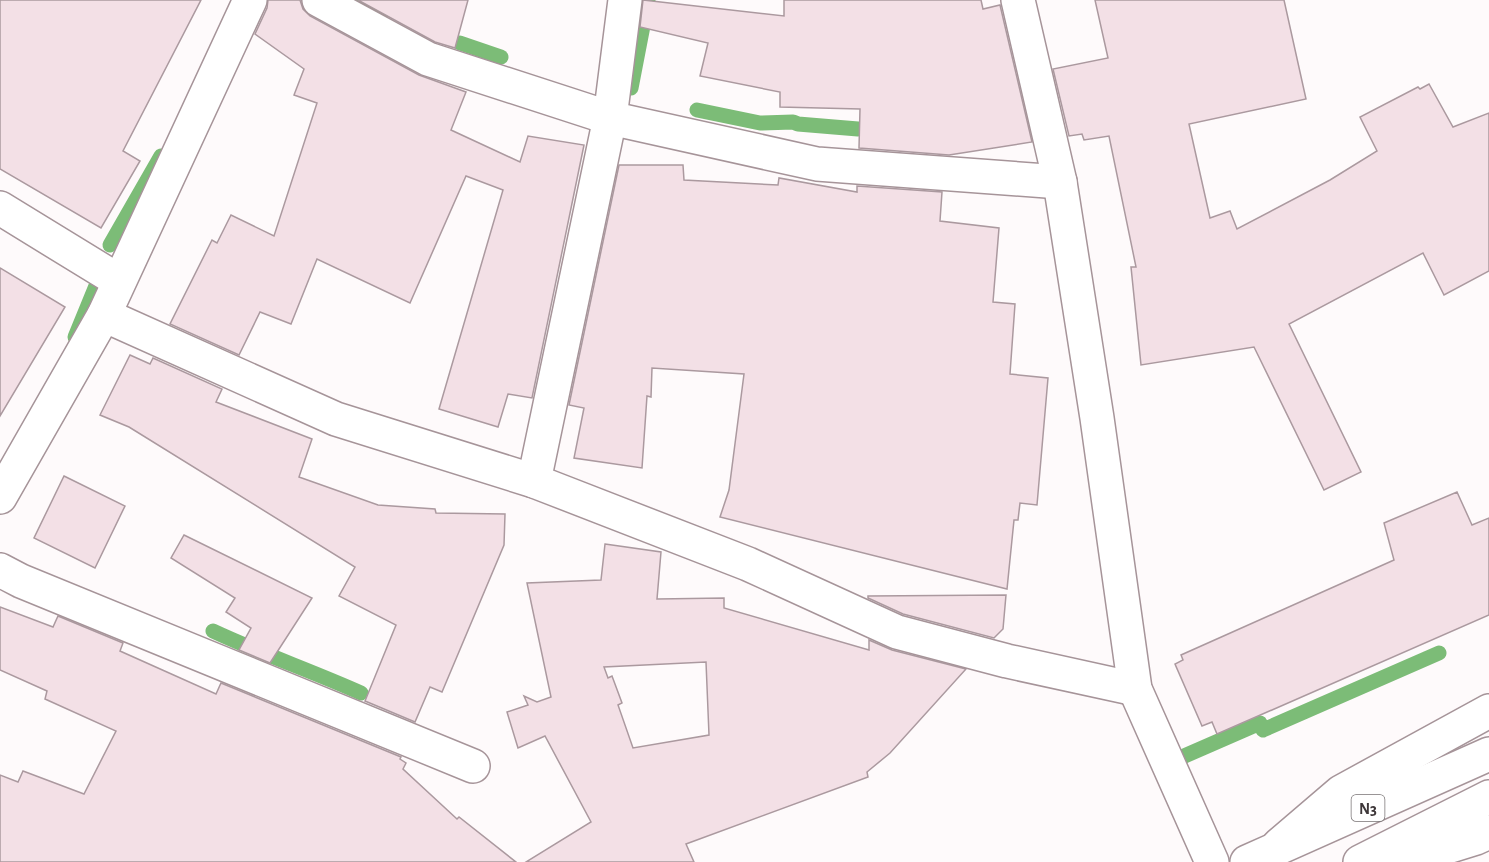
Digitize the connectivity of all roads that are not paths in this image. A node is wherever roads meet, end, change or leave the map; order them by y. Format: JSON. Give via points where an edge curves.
{"nodes":[{"id":1,"x":250,"y":0,"type":"edge"},
{"id":2,"x":319,"y":0,"type":"edge"},
{"id":3,"x":625,"y":0,"type":"edge"},
{"id":4,"x":1018,"y":0,"type":"edge"},
{"id":5,"x":610,"y":118,"type":"junction"},
{"id":6,"x":1060,"y":182,"type":"junction"},
{"id":7,"x":0,"y":208,"type":"edge"},
{"id":8,"x":119,"y":281,"type":"junction"},
{"id":9,"x":104,"y":315,"type":"junction"},
{"id":10,"x":534,"y":481,"type":"junction"},
{"id":11,"x":0,"y":497,"type":"edge"},
{"id":12,"x":0,"y":570,"type":"edge"},
{"id":13,"x":1135,"y":689,"type":"junction"},
{"id":14,"x":1489,"y":711,"type":"edge"},
{"id":15,"x":1489,"y":754,"type":"edge"},
{"id":16,"x":473,"y":766,"type":"dead end"},
{"id":17,"x":1489,"y":796,"type":"edge"},
{"id":18,"x":1489,"y":832,"type":"edge"},
{"id":19,"x":1260,"y":856,"type":"edge"},
{"id":20,"x":1212,"y":862,"type":"edge"},
{"id":21,"x":1360,"y":862,"type":"edge"},
{"id":22,"x":1400,"y":862,"type":"edge"}],
"edges":[{"from":1,"to":8,"type":"main road"},
{"from":2,"to":5,"type":"main road","via":[[428,59]]},
{"from":3,"to":5,"type":"main road"},
{"from":4,"to":6,"type":"main road"},
{"from":5,"to":6,"type":"main road","via":[[817,164]]},
{"from":5,"to":10,"type":"main road"},
{"from":6,"to":13,"type":"main road"},
{"from":7,"to":8,"type":"main road"},
{"from":8,"to":9,"type":"main road"},
{"from":9,"to":10,"type":"main road","via":[[336,419]]},
{"from":9,"to":11,"type":"main road"},
{"from":10,"to":13,"type":"main road","via":[[748,564],[897,632]]},
{"from":12,"to":16,"type":"main road"},
{"from":13,"to":20,"type":"main road"},
{"from":14,"to":19,"type":"main road","number":"N3","via":[[1341,792]]},
{"from":15,"to":19,"type":"main road","number":"N3"},
{"from":17,"to":21,"type":"main road","number":"N3"},
{"from":18,"to":22,"type":"main road"}]}
